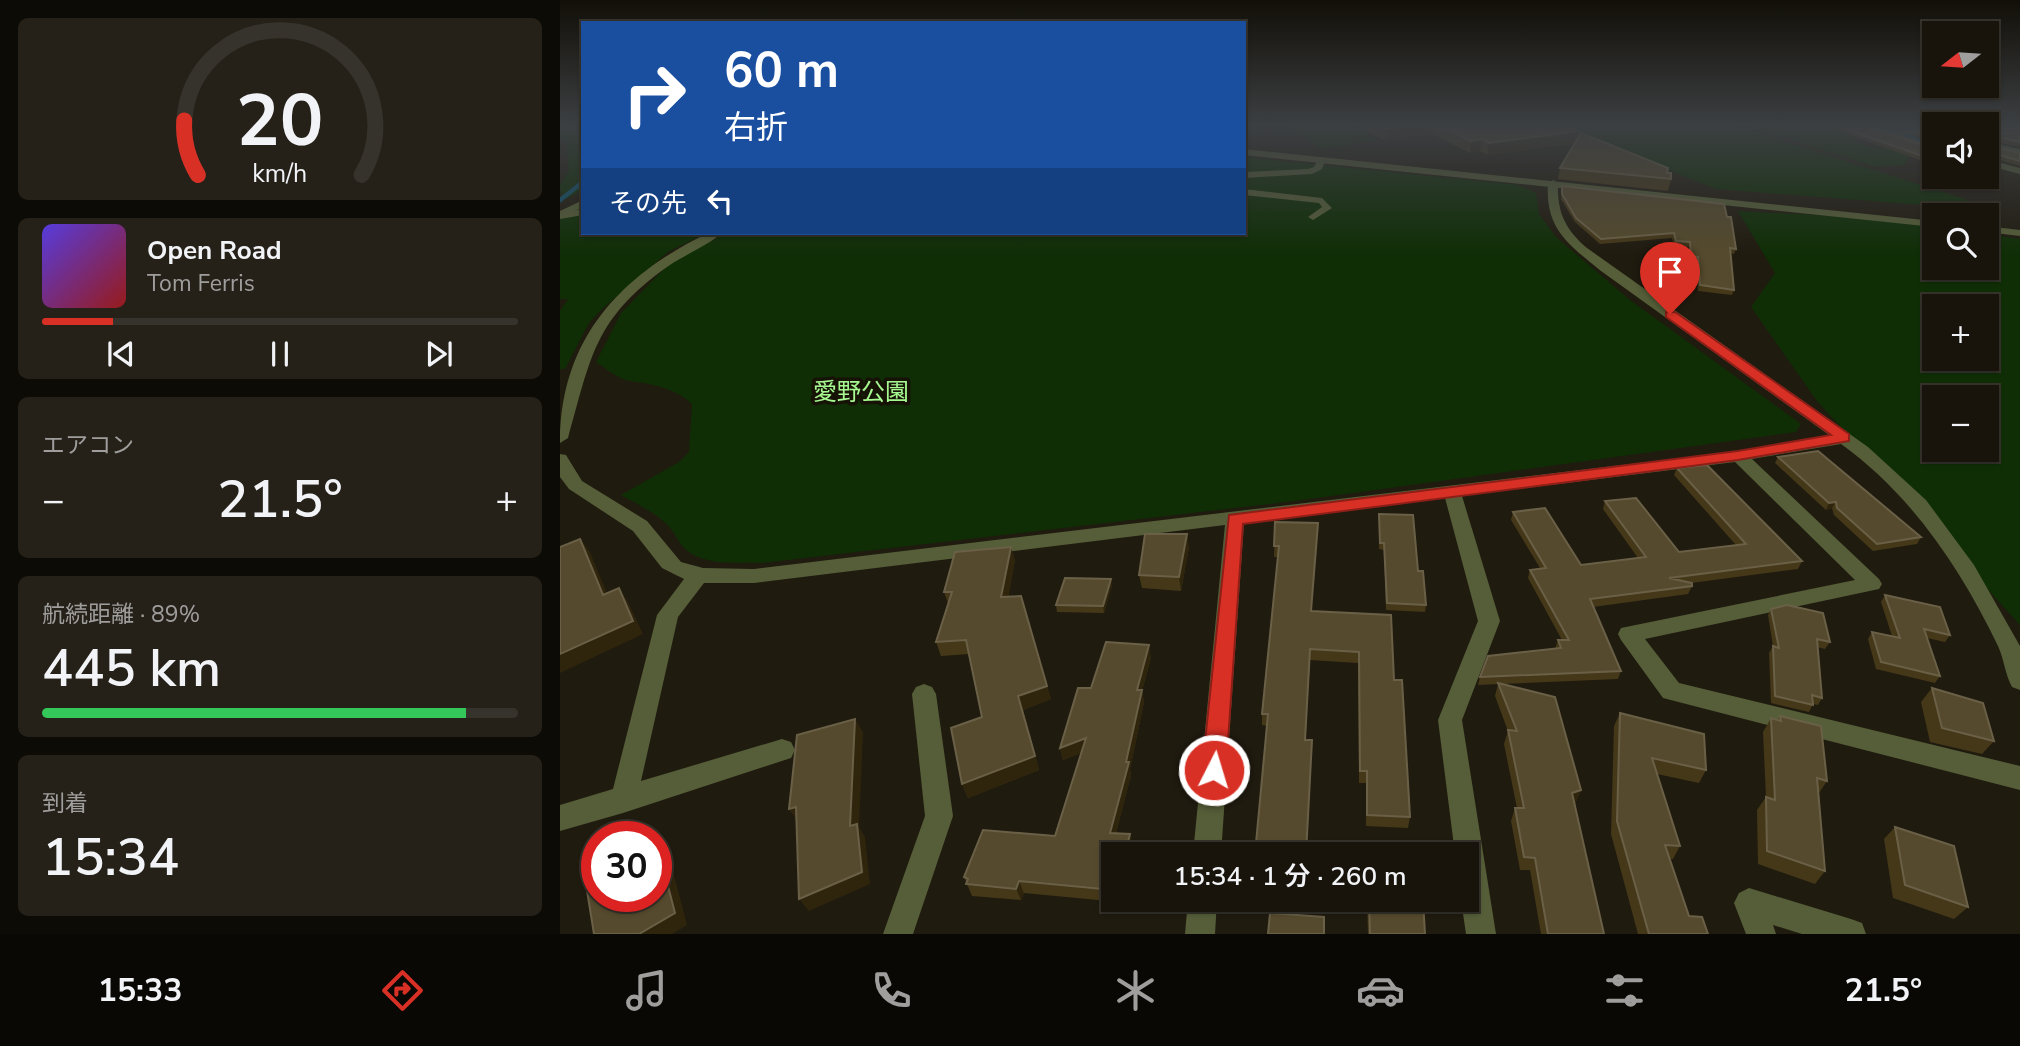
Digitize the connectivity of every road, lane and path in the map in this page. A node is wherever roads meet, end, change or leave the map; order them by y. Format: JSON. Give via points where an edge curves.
{"nodes":[{"id":1,"x":1319,"y":168,"type":"edge"},
{"id":2,"x":1405,"y":168,"type":"edge"},
{"id":3,"x":1246,"y":175,"type":"edge"},
{"id":4,"x":1553,"y":183,"type":"junction"},
{"id":5,"x":1246,"y":192,"type":"edge"},
{"id":6,"x":581,"y":204,"type":"edge"},
{"id":7,"x":581,"y":212,"type":"edge"},
{"id":8,"x":560,"y":215,"type":"edge"},
{"id":9,"x":1313,"y":217,"type":"dead end"},
{"id":10,"x":1922,"y":223,"type":"edge"},
{"id":11,"x":1999,"y":231,"type":"edge"},
{"id":12,"x":2020,"y":233,"type":"edge"},
{"id":13,"x":712,"y":235,"type":"edge"},
{"id":14,"x":560,"y":438,"type":"edge"},
{"id":15,"x":1844,"y":438,"type":"junction"},
{"id":16,"x":1738,"y":456,"type":"junction"},
{"id":17,"x":560,"y":460,"type":"edge"},
{"id":18,"x":564,"y":480,"type":"edge"},
{"id":19,"x":1452,"y":491,"type":"junction"},
{"id":20,"x":1235,"y":519,"type":"junction"},
{"id":21,"x":699,"y":575,"type":"junction"},
{"id":22,"x":2020,"y":680,"type":"edge"},
{"id":23,"x":924,"y":694,"type":"dead end"},
{"id":24,"x":782,"y":750,"type":"dead end"},
{"id":25,"x":2020,"y":778,"type":"edge"},
{"id":26,"x":623,"y":801,"type":"junction"},
{"id":27,"x":560,"y":818,"type":"edge"},
{"id":28,"x":1208,"y":842,"type":"edge"},
{"id":29,"x":1202,"y":912,"type":"edge"},
{"id":30,"x":898,"y":934,"type":"edge"},
{"id":31,"x":1200,"y":934,"type":"edge"},
{"id":32,"x":1481,"y":934,"type":"edge"},
{"id":33,"x":1761,"y":934,"type":"edge"},
{"id":34,"x":1852,"y":934,"type":"edge"}],
"edges":[{"from":1,"to":3,"type":"lane","via":[[1309,173]]},
{"from":2,"to":4,"type":"street"},
{"from":4,"to":10,"type":"street"},
{"from":4,"to":15,"type":"street","via":[[1553,218],[1571,239]]},
{"from":5,"to":9,"type":"lane","via":[[1322,201],[1327,208]]},
{"from":6,"to":8,"type":"street"},
{"from":7,"to":8,"type":"street"},
{"from":11,"to":12,"type":"street"},
{"from":13,"to":14,"type":"street","via":[[671,256],[603,320],[588,344]]},
{"from":15,"to":16,"type":"street"},
{"from":15,"to":22,"type":"street","via":[[1919,504],[1967,570],[2010,648]]},
{"from":16,"to":19,"type":"street"},
{"from":16,"to":25,"type":"street","via":[[1871,584],[1629,634],[1671,691]]},
{"from":17,"to":18,"type":"street"},
{"from":18,"to":21,"type":"street","via":[[640,526],[673,566]]},
{"from":19,"to":20,"type":"street"},
{"from":19,"to":32,"type":"street","via":[[1489,621],[1450,720]]},
{"from":20,"to":21,"type":"street","via":[[754,576]]},
{"from":20,"to":28,"type":"street"},
{"from":21,"to":26,"type":"street","via":[[668,615]]},
{"from":23,"to":30,"type":"street","via":[[939,816]]},
{"from":24,"to":26,"type":"street"},
{"from":26,"to":27,"type":"street"},
{"from":29,"to":31,"type":"street"},
{"from":33,"to":34,"type":"street","via":[[1749,903]]}]}
